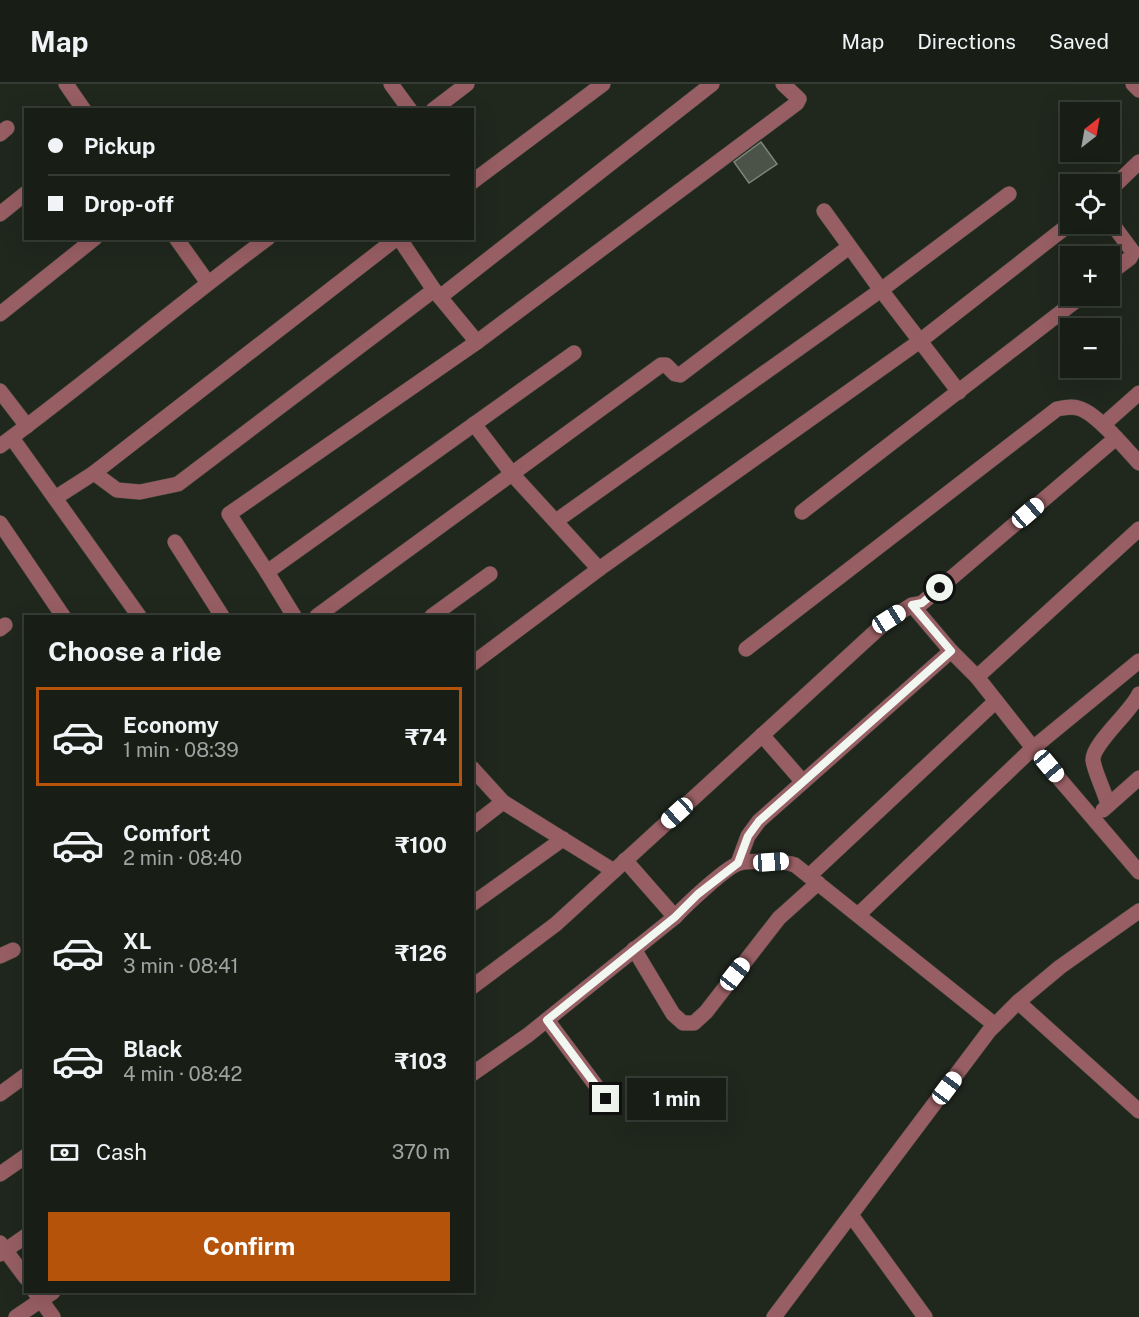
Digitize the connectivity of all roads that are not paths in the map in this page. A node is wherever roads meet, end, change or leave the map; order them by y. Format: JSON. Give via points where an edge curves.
{"nodes":[{"id":1,"x":66,"y":84,"type":"edge"},
{"id":2,"x":391,"y":84,"type":"edge"},
{"id":3,"x":467,"y":84,"type":"edge"},
{"id":4,"x":603,"y":84,"type":"edge"},
{"id":5,"x":712,"y":84,"type":"edge"},
{"id":6,"x":783,"y":84,"type":"edge"},
{"id":7,"x":1133,"y":84,"type":"edge"},
{"id":8,"x":1139,"y":90,"type":"edge"},
{"id":9,"x":83,"y":108,"type":"edge"},
{"id":10,"x":409,"y":108,"type":"edge"},
{"id":11,"x":436,"y":108,"type":"edge"},
{"id":12,"x":1139,"y":162,"type":"edge"},
{"id":13,"x":1120,"y":180,"type":"edge"},
{"id":14,"x":474,"y":181,"type":"edge"},
{"id":15,"x":1009,"y":194,"type":"dead end"},
{"id":16,"x":24,"y":196,"type":"edge"},
{"id":17,"x":824,"y":212,"type":"dead end"},
{"id":18,"x":0,"y":214,"type":"edge"},
{"id":19,"x":1060,"y":232,"type":"edge"},
{"id":20,"x":1120,"y":234,"type":"edge"},
{"id":21,"x":92,"y":240,"type":"edge"},
{"id":22,"x":177,"y":240,"type":"edge"},
{"id":23,"x":265,"y":240,"type":"edge"},
{"id":24,"x":395,"y":240,"type":"edge"},
{"id":25,"x":399,"y":240,"type":"edge"},
{"id":26,"x":849,"y":246,"type":"junction"},
{"id":27,"x":1120,"y":266,"type":"edge"},
{"id":28,"x":207,"y":283,"type":"junction"},
{"id":29,"x":881,"y":290,"type":"junction"},
{"id":30,"x":437,"y":294,"type":"junction"},
{"id":31,"x":1069,"y":306,"type":"edge"},
{"id":32,"x":0,"y":314,"type":"edge"},
{"id":33,"x":920,"y":341,"type":"junction"},
{"id":34,"x":477,"y":342,"type":"junction"},
{"id":35,"x":574,"y":353,"type":"dead end"},
{"id":36,"x":0,"y":391,"type":"edge"},
{"id":37,"x":959,"y":392,"type":"junction"},
{"id":38,"x":1139,"y":393,"type":"edge"},
{"id":39,"x":474,"y":424,"type":"junction"},
{"id":40,"x":1103,"y":425,"type":"junction"},
{"id":41,"x":27,"y":426,"type":"junction"},
{"id":42,"x":1116,"y":438,"type":"junction"},
{"id":43,"x":6,"y":442,"type":"edge"},
{"id":44,"x":1139,"y":463,"type":"edge"},
{"id":45,"x":94,"y":473,"type":"junction"},
{"id":46,"x":513,"y":475,"type":"junction"},
{"id":47,"x":55,"y":498,"type":"junction"},
{"id":48,"x":802,"y":512,"type":"dead end"},
{"id":49,"x":555,"y":521,"type":"junction"},
{"id":50,"x":0,"y":523,"type":"edge"},
{"id":51,"x":1139,"y":529,"type":"edge"},
{"id":52,"x":175,"y":543,"type":"dead end"},
{"id":53,"x":599,"y":569,"type":"junction"},
{"id":54,"x":267,"y":572,"type":"junction"},
{"id":55,"x":490,"y":574,"type":"dead end"},
{"id":56,"x":912,"y":605,"type":"junction"},
{"id":57,"x":62,"y":615,"type":"edge"},
{"id":58,"x":138,"y":615,"type":"edge"},
{"id":59,"x":221,"y":615,"type":"edge"},
{"id":60,"x":293,"y":615,"type":"edge"},
{"id":61,"x":318,"y":615,"type":"edge"},
{"id":62,"x":433,"y":615,"type":"edge"},
{"id":63,"x":747,"y":649,"type":"dead end"},
{"id":64,"x":951,"y":651,"type":"junction"},
{"id":65,"x":1139,"y":661,"type":"edge"},
{"id":66,"x":474,"y":663,"type":"edge"},
{"id":67,"x":977,"y":677,"type":"junction"},
{"id":68,"x":1139,"y":694,"type":"edge"},
{"id":69,"x":996,"y":701,"type":"junction"},
{"id":70,"x":762,"y":735,"type":"junction"},
{"id":71,"x":1034,"y":748,"type":"junction"},
{"id":72,"x":474,"y":770,"type":"edge"},
{"id":73,"x":1139,"y":778,"type":"edge"},
{"id":74,"x":803,"y":782,"type":"junction"},
{"id":75,"x":503,"y":802,"type":"junction"},
{"id":76,"x":1108,"y":805,"type":"junction"},
{"id":77,"x":1094,"y":818,"type":"junction"},
{"id":78,"x":474,"y":824,"type":"edge"},
{"id":79,"x":563,"y":839,"type":"junction"},
{"id":80,"x":738,"y":863,"type":"junction"},
{"id":81,"x":620,"y":866,"type":"junction"},
{"id":82,"x":1139,"y":872,"type":"edge"},
{"id":83,"x":813,"y":879,"type":"junction"},
{"id":84,"x":474,"y":903,"type":"edge"},
{"id":85,"x":1139,"y":911,"type":"edge"},
{"id":86,"x":858,"y":915,"type":"junction"},
{"id":87,"x":675,"y":917,"type":"junction"},
{"id":88,"x":634,"y":950,"type":"junction"},
{"id":89,"x":474,"y":986,"type":"edge"},
{"id":90,"x":1018,"y":1002,"type":"junction"},
{"id":91,"x":547,"y":1020,"type":"junction"},
{"id":92,"x":995,"y":1025,"type":"junction"},
{"id":93,"x":474,"y":1073,"type":"edge"},
{"id":94,"x":24,"y":1076,"type":"edge"},
{"id":95,"x":0,"y":1094,"type":"edge"},
{"id":96,"x":606,"y":1099,"type":"dead end"},
{"id":97,"x":1139,"y":1111,"type":"edge"},
{"id":98,"x":24,"y":1157,"type":"edge"},
{"id":99,"x":0,"y":1174,"type":"edge"},
{"id":100,"x":850,"y":1215,"type":"junction"},
{"id":101,"x":24,"y":1237,"type":"edge"},
{"id":102,"x":2,"y":1249,"type":"edge"},
{"id":103,"x":24,"y":1276,"type":"edge"},
{"id":104,"x":43,"y":1294,"type":"edge"},
{"id":105,"x":16,"y":1317,"type":"edge"},
{"id":106,"x":53,"y":1317,"type":"edge"},
{"id":107,"x":774,"y":1317,"type":"edge"},
{"id":108,"x":925,"y":1317,"type":"edge"}],
"edges":[{"from":1,"to":9,"type":"street"},
{"from":2,"to":10,"type":"street"},
{"from":3,"to":11,"type":"street"},
{"from":4,"to":14,"type":"street"},
{"from":5,"to":30,"type":"street"},
{"from":6,"to":34,"type":"street","via":[[799,99],[798,103]]},
{"from":7,"to":8,"type":"street"},
{"from":12,"to":13,"type":"street"},
{"from":15,"to":29,"type":"street"},
{"from":16,"to":18,"type":"street"},
{"from":17,"to":26,"type":"street"},
{"from":19,"to":33,"type":"street"},
{"from":20,"to":27,"type":"street","via":[[1133,252]]},
{"from":21,"to":32,"type":"street"},
{"from":22,"to":28,"type":"street"},
{"from":23,"to":28,"type":"street"},
{"from":24,"to":45,"type":"street"},
{"from":25,"to":30,"type":"street"},
{"from":26,"to":29,"type":"street"},
{"from":26,"to":46,"type":"street","via":[[680,375],[661,365]]},
{"from":28,"to":41,"type":"street"},
{"from":29,"to":33,"type":"street"},
{"from":29,"to":49,"type":"street"},
{"from":30,"to":34,"type":"street"},
{"from":30,"to":45,"type":"street","via":[[178,484],[140,492],[117,490]]},
{"from":31,"to":37,"type":"street"},
{"from":33,"to":37,"type":"street"},
{"from":33,"to":53,"type":"street"},
{"from":34,"to":54,"type":"street","via":[[229,514]]},
{"from":35,"to":39,"type":"street"},
{"from":36,"to":41,"type":"street"},
{"from":37,"to":48,"type":"street"},
{"from":38,"to":40,"type":"street"},
{"from":39,"to":46,"type":"street"},
{"from":39,"to":54,"type":"street"},
{"from":40,"to":42,"type":"street"},
{"from":40,"to":63,"type":"street","via":[[1083,409],[1058,409]]},
{"from":41,"to":43,"type":"street"},
{"from":42,"to":44,"type":"street"},
{"from":42,"to":56,"type":"street","via":[[922,603]]},
{"from":43,"to":47,"type":"street"},
{"from":45,"to":47,"type":"street"},
{"from":46,"to":49,"type":"street"},
{"from":46,"to":61,"type":"street"},
{"from":47,"to":58,"type":"street"},
{"from":49,"to":53,"type":"street"},
{"from":50,"to":57,"type":"street"},
{"from":51,"to":67,"type":"street"},
{"from":52,"to":59,"type":"street"},
{"from":53,"to":66,"type":"street"},
{"from":54,"to":60,"type":"street"},
{"from":55,"to":62,"type":"street"},
{"from":56,"to":64,"type":"street"},
{"from":56,"to":70,"type":"street","via":[[889,619]]},
{"from":64,"to":67,"type":"street"},
{"from":64,"to":74,"type":"street"},
{"from":65,"to":71,"type":"street"},
{"from":67,"to":69,"type":"street"},
{"from":68,"to":76,"type":"street","via":[[1093,756]]},
{"from":69,"to":71,"type":"street"},
{"from":69,"to":83,"type":"street"},
{"from":70,"to":74,"type":"street"},
{"from":70,"to":81,"type":"street"},
{"from":71,"to":77,"type":"street"},
{"from":71,"to":86,"type":"street"},
{"from":72,"to":75,"type":"street"},
{"from":73,"to":76,"type":"street"},
{"from":74,"to":80,"type":"street","via":[[759,821],[748,836]]},
{"from":75,"to":78,"type":"street"},
{"from":75,"to":79,"type":"street"},
{"from":76,"to":77,"type":"street"},
{"from":77,"to":82,"type":"street"},
{"from":79,"to":81,"type":"street"},
{"from":79,"to":84,"type":"street"},
{"from":80,"to":83,"type":"street","via":[[784,861]]},
{"from":80,"to":87,"type":"street"},
{"from":81,"to":87,"type":"street"},
{"from":81,"to":89,"type":"street","via":[[556,924]]},
{"from":83,"to":86,"type":"street"},
{"from":83,"to":88,"type":"street","via":[[694,1023],[683,1023],[673,1014]]},
{"from":85,"to":90,"type":"street"},
{"from":86,"to":92,"type":"street"},
{"from":87,"to":88,"type":"street"},
{"from":88,"to":91,"type":"street"},
{"from":90,"to":92,"type":"street"},
{"from":90,"to":97,"type":"street"},
{"from":91,"to":93,"type":"street"},
{"from":91,"to":96,"type":"street"},
{"from":92,"to":100,"type":"street"},
{"from":94,"to":95,"type":"street"},
{"from":98,"to":99,"type":"street"},
{"from":100,"to":107,"type":"street"},
{"from":100,"to":108,"type":"street"},
{"from":101,"to":102,"type":"street"},
{"from":102,"to":103,"type":"street"},
{"from":104,"to":105,"type":"street"},
{"from":104,"to":106,"type":"street"}]}
